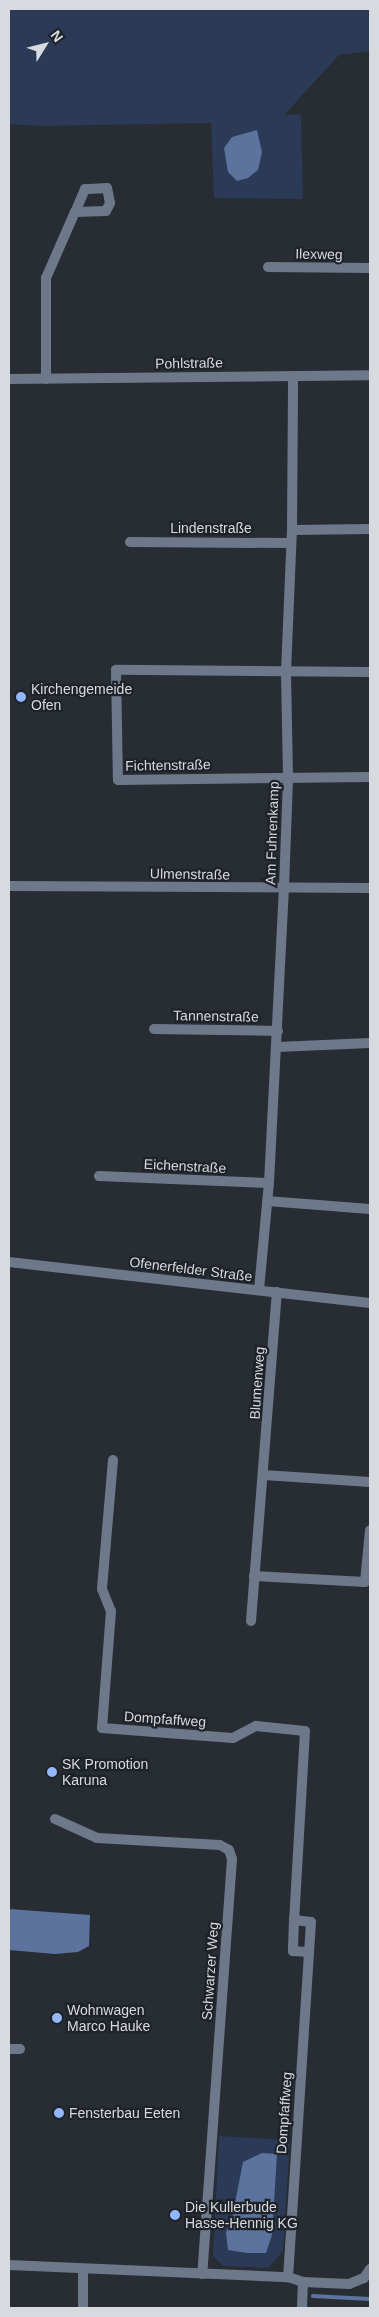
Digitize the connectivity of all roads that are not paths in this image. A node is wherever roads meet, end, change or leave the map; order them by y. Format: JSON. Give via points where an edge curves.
{"nodes":[{"id":1,"x":75,"y":212,"type":"dead end"},
{"id":2,"x":268,"y":267,"type":"dead end"},
{"id":3,"x":370,"y":268,"type":"edge"},
{"id":4,"x":370,"y":375,"type":"edge"},
{"id":5,"x":293,"y":376,"type":"junction"},
{"id":6,"x":9,"y":379,"type":"edge"},
{"id":7,"x":46,"y":379,"type":"junction"},
{"id":8,"x":370,"y":529,"type":"edge"},
{"id":9,"x":292,"y":530,"type":"junction"},
{"id":10,"x":130,"y":542,"type":"dead end"},
{"id":11,"x":291,"y":543,"type":"junction"},
{"id":12,"x":286,"y":672,"type":"junction"},
{"id":13,"x":370,"y":672,"type":"edge"},
{"id":14,"x":288,"y":777,"type":"junction"},
{"id":15,"x":370,"y":777,"type":"edge"},
{"id":16,"x":9,"y":886,"type":"edge"},
{"id":17,"x":284,"y":888,"type":"junction"},
{"id":18,"x":370,"y":888,"type":"edge"},
{"id":19,"x":154,"y":1029,"type":"dead end"},
{"id":20,"x":278,"y":1031,"type":"junction"},
{"id":21,"x":370,"y":1043,"type":"edge"},
{"id":22,"x":277,"y":1047,"type":"junction"},
{"id":23,"x":99,"y":1176,"type":"dead end"},
{"id":24,"x":269,"y":1183,"type":"junction"},
{"id":25,"x":267,"y":1201,"type":"junction"},
{"id":26,"x":370,"y":1209,"type":"edge"},
{"id":27,"x":9,"y":1262,"type":"edge"},
{"id":28,"x":259,"y":1290,"type":"junction"},
{"id":29,"x":276,"y":1292,"type":"junction"},
{"id":30,"x":370,"y":1303,"type":"edge"},
{"id":31,"x":113,"y":1460,"type":"dead end"},
{"id":32,"x":264,"y":1475,"type":"junction"},
{"id":33,"x":370,"y":1482,"type":"edge"},
{"id":34,"x":370,"y":1530,"type":"edge"},
{"id":35,"x":254,"y":1576,"type":"junction"},
{"id":36,"x":250,"y":1621,"type":"dead end"},
{"id":37,"x":55,"y":1818,"type":"dead end"},
{"id":38,"x":294,"y":1920,"type":"junction"},
{"id":39,"x":308,"y":1952,"type":"junction"},
{"id":40,"x":9,"y":2049,"type":"edge"},
{"id":41,"x":20,"y":2049,"type":"dead end"},
{"id":42,"x":9,"y":2265,"type":"edge"},
{"id":43,"x":82,"y":2269,"type":"junction"},
{"id":44,"x":370,"y":2269,"type":"edge"},
{"id":45,"x":202,"y":2274,"type":"junction"},
{"id":46,"x":288,"y":2277,"type":"junction"},
{"id":47,"x":303,"y":2282,"type":"junction"},
{"id":48,"x":83,"y":2308,"type":"edge"},
{"id":49,"x":302,"y":2308,"type":"edge"}],
"edges":[{"from":1,"to":7,"type":"street","via":[[46,278]]},
{"from":2,"to":3,"type":"street","name":"Ilexweg"},
{"from":4,"to":5,"type":"street","name":"Pohlstraße"},
{"from":5,"to":7,"type":"street","name":"Pohlstraße"},
{"from":5,"to":9,"type":"street","name":"Am Fuhrenkamp"},
{"from":6,"to":7,"type":"street","name":"Pohlstraße"},
{"from":8,"to":9,"type":"street"},
{"from":9,"to":11,"type":"street","name":"Am Fuhrenkamp"},
{"from":10,"to":11,"type":"street","name":"Lindenstraße"},
{"from":11,"to":12,"type":"street","name":"Am Fuhrenkamp"},
{"from":12,"to":13,"type":"street"},
{"from":12,"to":14,"type":"street","name":"Am Fuhrenkamp"},
{"from":12,"to":14,"type":"street","name":"Fichtenstraße","via":[[116,670],[118,780]]},
{"from":14,"to":15,"type":"street"},
{"from":14,"to":17,"type":"street","name":"Am Fuhrenkamp"},
{"from":16,"to":17,"type":"street","name":"Ulmenstraße"},
{"from":17,"to":18,"type":"street","name":"Ulmenstraße"},
{"from":17,"to":20,"type":"street","name":"Am Fuhrenkamp"},
{"from":19,"to":20,"type":"street","name":"Tannenstraße"},
{"from":20,"to":22,"type":"street","name":"Am Fuhrenkamp"},
{"from":21,"to":22,"type":"street"},
{"from":22,"to":24,"type":"street","name":"Am Fuhrenkamp"},
{"from":23,"to":24,"type":"street","name":"Eichenstraße"},
{"from":24,"to":25,"type":"street","name":"Am Fuhrenkamp"},
{"from":25,"to":26,"type":"street"},
{"from":25,"to":28,"type":"street","name":"Am Fuhrenkamp"},
{"from":27,"to":28,"type":"street","name":"Ofenerfelder Straße"},
{"from":28,"to":29,"type":"street","name":"Ofenerfelder Straße"},
{"from":29,"to":30,"type":"street","name":"Ofenerfelder Straße"},
{"from":29,"to":32,"type":"street","name":"Blumenweg"},
{"from":31,"to":38,"type":"street","name":"Dompfaffweg","via":[[102,1589],[111,1611],[102,1728],[233,1738],[256,1726],[305,1731]]},
{"from":32,"to":33,"type":"street"},
{"from":32,"to":35,"type":"street","name":"Blumenweg"},
{"from":34,"to":35,"type":"street","via":[[365,1582]]},
{"from":35,"to":36,"type":"street","name":"Blumenweg"},
{"from":37,"to":45,"type":"street","name":"Schwarzer Weg","via":[[97,1838],[220,1845],[229,1850],[232,1859]]},
{"from":38,"to":39,"type":"street","name":"Dompfaffweg","via":[[293,1951]]},
{"from":38,"to":39,"type":"street","name":"Dompfaffweg","via":[[311,1922]]},
{"from":39,"to":46,"type":"street","name":"Dompfaffweg"},
{"from":40,"to":41,"type":"street"},
{"from":42,"to":43,"type":"street"},
{"from":43,"to":45,"type":"street"},
{"from":43,"to":48,"type":"street"},
{"from":44,"to":47,"type":"street","via":[[364,2278],[349,2284]]},
{"from":45,"to":46,"type":"street"},
{"from":46,"to":47,"type":"street"},
{"from":47,"to":49,"type":"street"}]}
